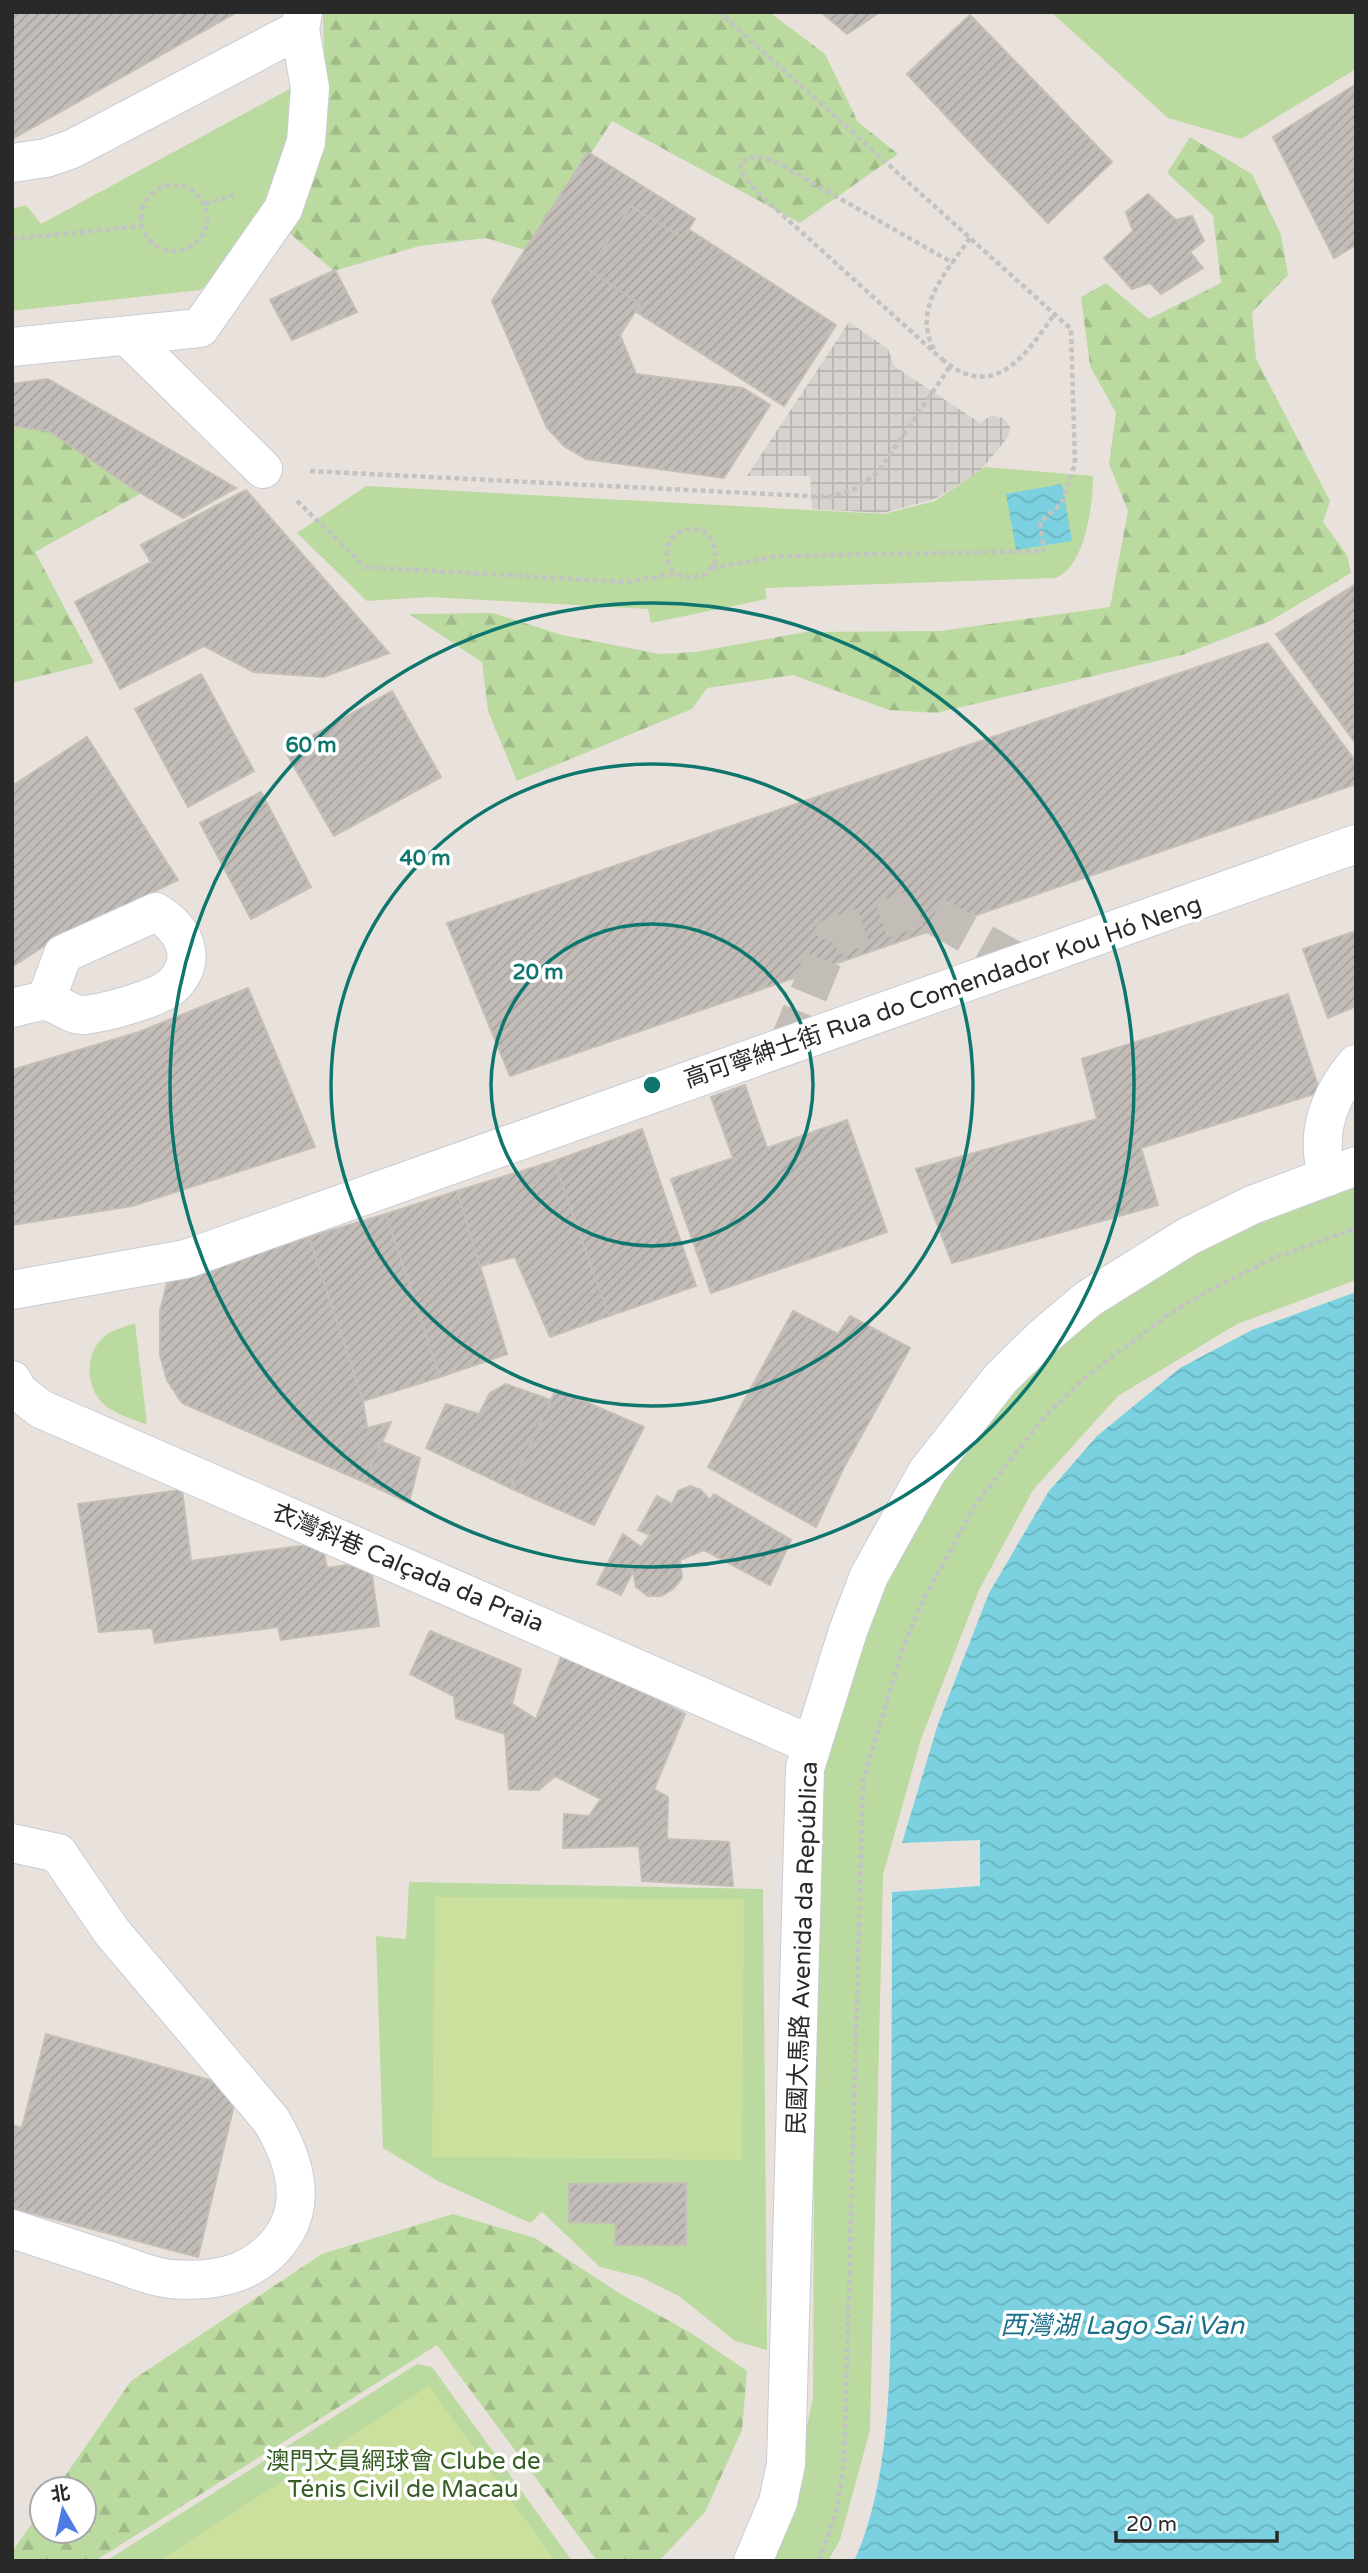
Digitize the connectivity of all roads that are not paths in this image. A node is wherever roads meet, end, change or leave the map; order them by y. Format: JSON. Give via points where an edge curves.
{"nodes":[{"id":1,"x":302,"y":21,"type":"edge"},
{"id":2,"x":12,"y":163,"type":"edge"},
{"id":3,"x":127,"y":336,"type":"junction"},
{"id":4,"x":12,"y":347,"type":"edge"},
{"id":5,"x":263,"y":469,"type":"road end"},
{"id":6,"x":1356,"y":844,"type":"edge"},
{"id":7,"x":1356,"y":1064,"type":"edge"},
{"id":8,"x":1342,"y":1171,"type":"edge"},
{"id":9,"x":30,"y":1286,"type":"edge"},
{"id":10,"x":12,"y":1316,"type":"edge"},
{"id":11,"x":12,"y":1380,"type":"edge"},
{"id":12,"x":27,"y":1409,"type":"edge"},
{"id":13,"x":812,"y":1745,"type":"junction"},
{"id":14,"x":12,"y":1843,"type":"edge"},
{"id":15,"x":12,"y":2229,"type":"edge"},
{"id":16,"x":753,"y":2561,"type":"edge"}],
"edges":[{"from":1,"to":2,"type":"street","via":[[72,149]]},
{"from":1,"to":3,"type":"street","via":[[310,88],[306,142],[284,209],[200,328]]},
{"from":3,"to":4,"type":"street"},
{"from":3,"to":5,"type":"street"},
{"from":6,"to":9,"type":"street","name":"高可寧紳士街 Rua do Comendador Kou Hó Neng","via":[[186,1259]]},
{"from":7,"to":8,"type":"street","via":[[1327,1111],[1323,1149]]},
{"from":8,"to":13,"type":"street","name":"民國大馬路 Avenida da República","via":[[1252,1205],[1136,1267],[1088,1299],[1001,1378],[927,1472],[896,1523],[848,1631]]},
{"from":9,"to":10,"type":"street","via":[[30,1294]]},
{"from":11,"to":12,"type":"street","name":"衣灣斜巷 Calçada da Praia"},
{"from":12,"to":13,"type":"street","name":"衣灣斜巷 Calçada da Praia"},
{"from":13,"to":16,"type":"street","name":"民國大馬路 Avenida da República","via":[[805,1768],[786,2464],[778,2502]]},
{"from":14,"to":15,"type":"street","via":[[58,1853],[112,1932],[271,2120],[293,2168],[295,2196],[292,2221],[276,2248],[257,2265],[235,2275],[169,2279]]}]}
